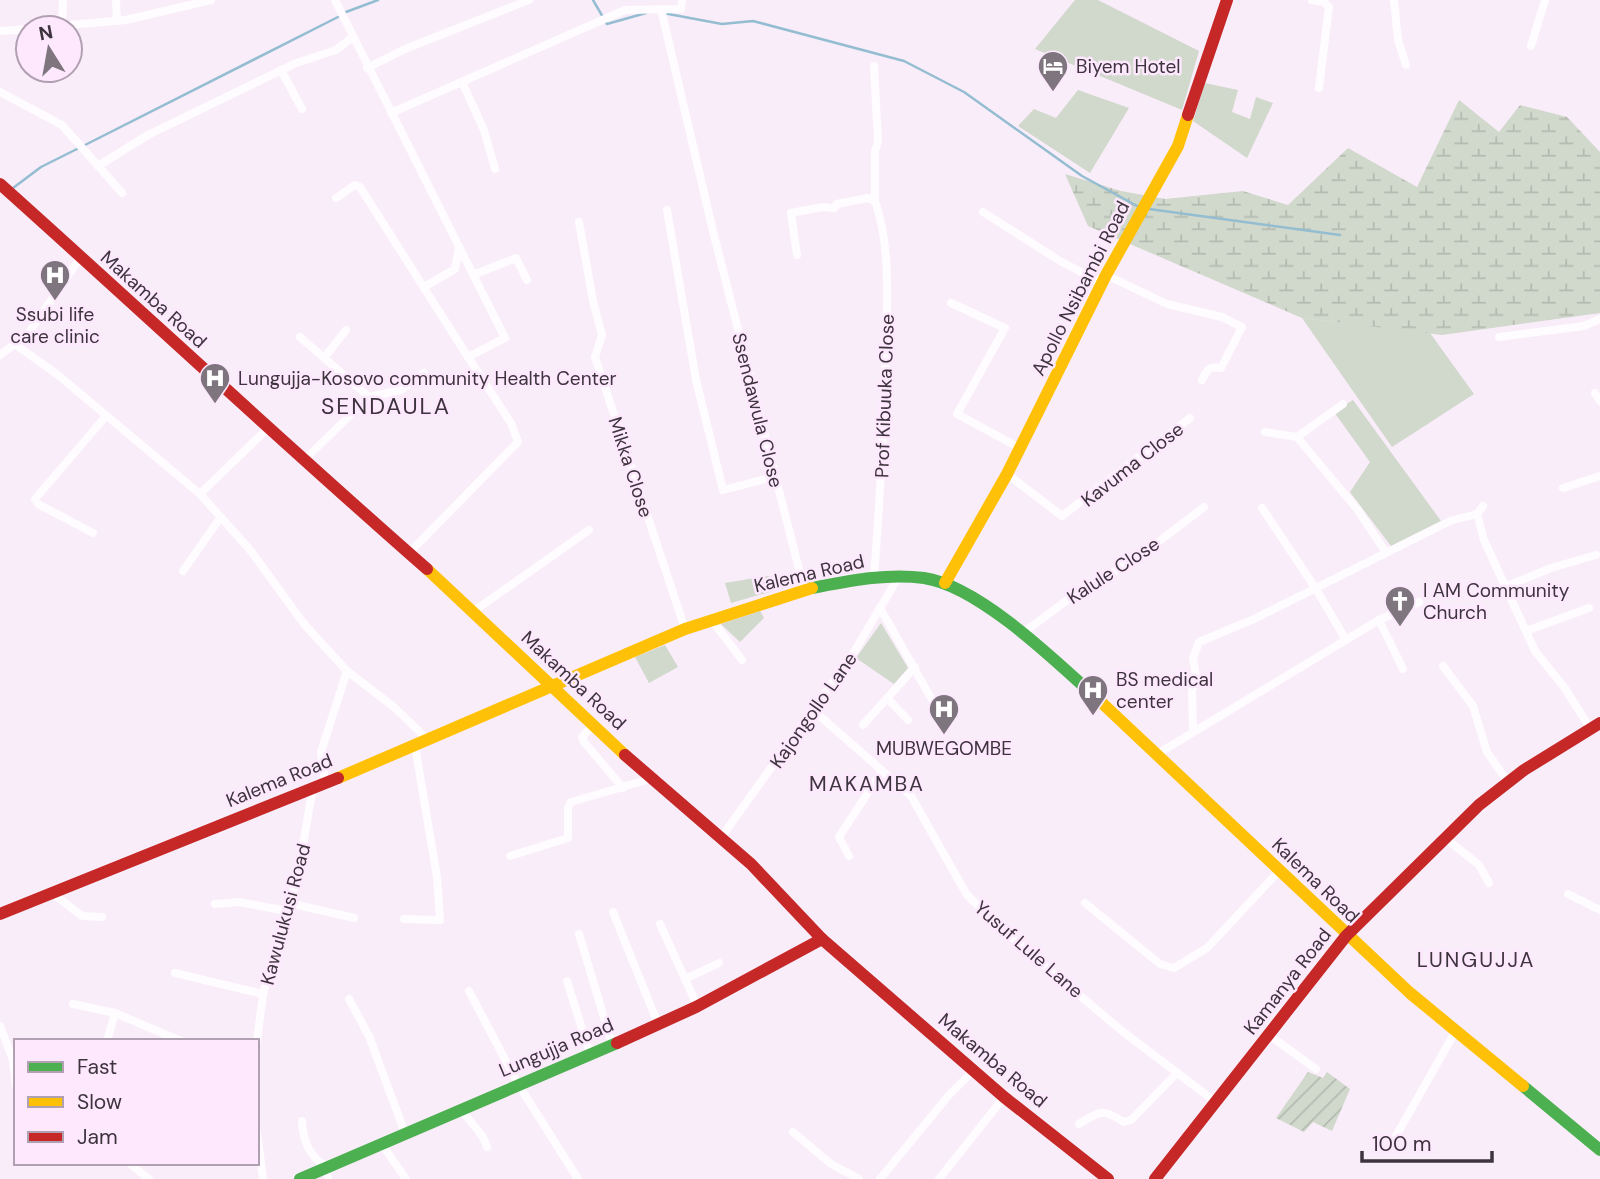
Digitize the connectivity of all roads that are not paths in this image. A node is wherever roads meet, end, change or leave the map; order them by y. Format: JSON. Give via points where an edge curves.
{"nodes":[{"id":1,"x":116,"y":0,"type":"edge"},
{"id":2,"x":335,"y":0,"type":"edge"},
{"id":3,"x":528,"y":0,"type":"edge"},
{"id":4,"x":682,"y":0,"type":"edge"},
{"id":5,"x":1227,"y":0,"type":"edge"},
{"id":6,"x":1312,"y":0,"type":"edge"},
{"id":7,"x":1394,"y":0,"type":"edge"},
{"id":8,"x":1545,"y":0,"type":"edge"},
{"id":9,"x":206,"y":1,"type":"edge"},
{"id":10,"x":661,"y":9,"type":"junction"},
{"id":11,"x":117,"y":20,"type":"junction"},
{"id":12,"x":84,"y":24,"type":"edge"},
{"id":13,"x":354,"y":37,"type":"junction"},
{"id":14,"x":1531,"y":46,"type":"dead end"},
{"id":15,"x":1406,"y":65,"type":"dead end"},
{"id":16,"x":874,"y":66,"type":"dead end"},
{"id":17,"x":367,"y":68,"type":"junction"},
{"id":18,"x":281,"y":70,"type":"junction"},
{"id":19,"x":462,"y":82,"type":"junction"},
{"id":20,"x":1319,"y":88,"type":"dead end"},
{"id":21,"x":0,"y":92,"type":"edge"},
{"id":22,"x":302,"y":109,"type":"dead end"},
{"id":23,"x":391,"y":113,"type":"junction"},
{"id":24,"x":98,"y":166,"type":"junction"},
{"id":25,"x":495,"y":169,"type":"dead end"},
{"id":26,"x":0,"y":184,"type":"edge"},
{"id":27,"x":122,"y":193,"type":"dead end"},
{"id":28,"x":336,"y":198,"type":"dead end"},
{"id":29,"x":875,"y":201,"type":"junction"},
{"id":30,"x":667,"y":210,"type":"dead end"},
{"id":31,"x":983,"y":212,"type":"dead end"},
{"id":32,"x":579,"y":222,"type":"dead end"},
{"id":33,"x":459,"y":248,"type":"junction"},
{"id":34,"x":797,"y":256,"type":"dead end"},
{"id":35,"x":80,"y":258,"type":"junction"},
{"id":36,"x":473,"y":275,"type":"junction"},
{"id":37,"x":1104,"y":279,"type":"junction"},
{"id":38,"x":527,"y":280,"type":"dead end"},
{"id":39,"x":424,"y":287,"type":"junction"},
{"id":40,"x":951,"y":303,"type":"dead end"},
{"id":41,"x":1600,"y":319,"type":"edge"},
{"id":42,"x":346,"y":330,"type":"dead end"},
{"id":43,"x":300,"y":337,"type":"dead end"},
{"id":44,"x":1499,"y":337,"type":"dead end"},
{"id":45,"x":16,"y":345,"type":"junction"},
{"id":46,"x":0,"y":355,"type":"edge"},
{"id":47,"x":468,"y":357,"type":"junction"},
{"id":48,"x":324,"y":358,"type":"junction"},
{"id":49,"x":424,"y":373,"type":"dead end"},
{"id":50,"x":1202,"y":380,"type":"dead end"},
{"id":51,"x":369,"y":397,"type":"junction"},
{"id":52,"x":1343,"y":404,"type":"dead end"},
{"id":53,"x":106,"y":416,"type":"junction"},
{"id":54,"x":1190,"y":418,"type":"dead end"},
{"id":55,"x":267,"y":429,"type":"junction"},
{"id":56,"x":1265,"y":432,"type":"dead end"},
{"id":57,"x":1297,"y":437,"type":"junction"},
{"id":58,"x":1020,"y":448,"type":"junction"},
{"id":59,"x":303,"y":461,"type":"junction"},
{"id":60,"x":1007,"y":474,"type":"junction"},
{"id":61,"x":1600,"y":476,"type":"edge"},
{"id":62,"x":773,"y":477,"type":"junction"},
{"id":63,"x":1563,"y":488,"type":"dead end"},
{"id":64,"x":200,"y":494,"type":"junction"},
{"id":65,"x":1483,"y":506,"type":"dead end"},
{"id":66,"x":1204,"y":507,"type":"dead end"},
{"id":67,"x":1262,"y":508,"type":"dead end"},
{"id":68,"x":1477,"y":514,"type":"junction"},
{"id":69,"x":220,"y":518,"type":"junction"},
{"id":70,"x":589,"y":530,"type":"dead end"},
{"id":71,"x":93,"y":533,"type":"dead end"},
{"id":72,"x":1385,"y":551,"type":"junction"},
{"id":73,"x":409,"y":553,"type":"junction"},
{"id":74,"x":1596,"y":555,"type":"dead end"},
{"id":75,"x":183,"y":570,"type":"dead end"},
{"id":76,"x":899,"y":576,"type":"junction"},
{"id":77,"x":874,"y":577,"type":"junction"},
{"id":78,"x":945,"y":583,"type":"junction"},
{"id":79,"x":1507,"y":586,"type":"junction"},
{"id":80,"x":804,"y":589,"type":"junction"},
{"id":81,"x":1316,"y":589,"type":"junction"},
{"id":82,"x":1419,"y":602,"type":"dead end"},
{"id":83,"x":880,"y":608,"type":"junction"},
{"id":84,"x":1589,"y":608,"type":"dead end"},
{"id":85,"x":474,"y":611,"type":"junction"},
{"id":86,"x":711,"y":620,"type":"junction"},
{"id":87,"x":1379,"y":620,"type":"junction"},
{"id":88,"x":685,"y":629,"type":"junction"},
{"id":89,"x":1526,"y":631,"type":"junction"},
{"id":90,"x":1023,"y":633,"type":"junction"},
{"id":91,"x":1346,"y":640,"type":"junction"},
{"id":92,"x":742,"y":660,"type":"dead end"},
{"id":93,"x":1443,"y":666,"type":"dead end"},
{"id":94,"x":915,"y":667,"type":"junction"},
{"id":95,"x":1403,"y":669,"type":"dead end"},
{"id":96,"x":347,"y":671,"type":"junction"},
{"id":97,"x":552,"y":687,"type":"junction"},
{"id":98,"x":887,"y":698,"type":"junction"},
{"id":99,"x":931,"y":698,"type":"dead end"},
{"id":100,"x":813,"y":710,"type":"junction"},
{"id":101,"x":908,"y":720,"type":"dead end"},
{"id":102,"x":593,"y":725,"type":"junction"},
{"id":103,"x":863,"y":725,"type":"dead end"},
{"id":104,"x":1595,"y":726,"type":"edge"},
{"id":105,"x":1193,"y":730,"type":"junction"},
{"id":106,"x":429,"y":741,"type":"junction"},
{"id":107,"x":415,"y":746,"type":"junction"},
{"id":108,"x":1159,"y":753,"type":"junction"},
{"id":109,"x":882,"y":771,"type":"junction"},
{"id":110,"x":650,"y":779,"type":"junction"},
{"id":111,"x":1508,"y":782,"type":"junction"},
{"id":112,"x":319,"y":785,"type":"junction"},
{"id":113,"x":623,"y":788,"type":"junction"},
{"id":114,"x":1446,"y":838,"type":"junction"},
{"id":115,"x":720,"y":839,"type":"junction"},
{"id":116,"x":510,"y":856,"type":"dead end"},
{"id":117,"x":849,"y":856,"type":"dead end"},
{"id":118,"x":1279,"y":872,"type":"junction"},
{"id":119,"x":1489,"y":883,"type":"dead end"},
{"id":120,"x":51,"y":892,"type":"junction"},
{"id":121,"x":1568,"y":894,"type":"dead end"},
{"id":122,"x":1085,"y":903,"type":"dead end"},
{"id":123,"x":215,"y":904,"type":"dead end"},
{"id":124,"x":288,"y":907,"type":"junction"},
{"id":125,"x":1600,"y":910,"type":"edge"},
{"id":126,"x":613,"y":912,"type":"dead end"},
{"id":127,"x":0,"y":914,"type":"edge"},
{"id":128,"x":102,"y":917,"type":"dead end"},
{"id":129,"x":354,"y":918,"type":"dead end"},
{"id":130,"x":404,"y":919,"type":"dead end"},
{"id":131,"x":660,"y":924,"type":"dead end"},
{"id":132,"x":579,"y":934,"type":"dead end"},
{"id":133,"x":1346,"y":936,"type":"junction"},
{"id":134,"x":822,"y":939,"type":"junction"},
{"id":135,"x":719,"y":963,"type":"dead end"},
{"id":136,"x":175,"y":973,"type":"dead end"},
{"id":137,"x":685,"y":979,"type":"junction"},
{"id":138,"x":567,"y":981,"type":"dead end"},
{"id":139,"x":469,"y":991,"type":"dead end"},
{"id":140,"x":263,"y":994,"type":"junction"},
{"id":141,"x":349,"y":999,"type":"dead end"},
{"id":142,"x":73,"y":1004,"type":"dead end"},
{"id":143,"x":697,"y":1004,"type":"junction"},
{"id":144,"x":115,"y":1013,"type":"junction"},
{"id":145,"x":658,"y":1024,"type":"junction"},
{"id":146,"x":0,"y":1026,"type":"edge"},
{"id":147,"x":1455,"y":1032,"type":"junction"},
{"id":148,"x":1269,"y":1035,"type":"junction"},
{"id":149,"x":108,"y":1039,"type":"edge"},
{"id":150,"x":176,"y":1039,"type":"edge"},
{"id":151,"x":257,"y":1039,"type":"edge"},
{"id":152,"x":611,"y":1044,"type":"junction"},
{"id":153,"x":590,"y":1054,"type":"junction"},
{"id":154,"x":14,"y":1069,"type":"edge"},
{"id":155,"x":1316,"y":1069,"type":"dead end"},
{"id":156,"x":974,"y":1070,"type":"junction"},
{"id":157,"x":1177,"y":1073,"type":"junction"},
{"id":158,"x":518,"y":1084,"type":"junction"},
{"id":159,"x":1004,"y":1097,"type":"junction"},
{"id":160,"x":1217,"y":1103,"type":"junction"},
{"id":161,"x":461,"y":1108,"type":"junction"},
{"id":162,"x":302,"y":1121,"type":"dead end"},
{"id":163,"x":1079,"y":1124,"type":"dead end"},
{"id":164,"x":793,"y":1132,"type":"dead end"},
{"id":165,"x":405,"y":1133,"type":"junction"},
{"id":166,"x":1396,"y":1136,"type":"dead end"},
{"id":167,"x":381,"y":1143,"type":"junction"},
{"id":168,"x":487,"y":1147,"type":"dead end"},
{"id":169,"x":1600,"y":1150,"type":"edge"},
{"id":170,"x":259,"y":1151,"type":"edge"},
{"id":171,"x":132,"y":1165,"type":"edge"},
{"id":172,"x":327,"y":1173,"type":"edge"},
{"id":173,"x":149,"y":1179,"type":"edge"},
{"id":174,"x":262,"y":1179,"type":"edge"},
{"id":175,"x":300,"y":1179,"type":"edge"},
{"id":176,"x":406,"y":1179,"type":"edge"},
{"id":177,"x":578,"y":1179,"type":"edge"},
{"id":178,"x":859,"y":1179,"type":"edge"},
{"id":179,"x":880,"y":1179,"type":"edge"},
{"id":180,"x":939,"y":1179,"type":"edge"},
{"id":181,"x":1108,"y":1179,"type":"edge"},
{"id":182,"x":1156,"y":1179,"type":"edge"}],
"edges":[{"from":1,"to":11,"type":"street"},
{"from":2,"to":13,"type":"street"},
{"from":3,"to":17,"type":"street","via":[[405,48]]},
{"from":4,"to":10,"type":"street","via":[[681,9]]},
{"from":5,"to":37,"type":"street","name":"Apollo Nsibambi Road","via":[[1178,146]]},
{"from":6,"to":20,"type":"street","via":[[1329,7]]},
{"from":7,"to":15,"type":"street"},
{"from":8,"to":14,"type":"street"},
{"from":9,"to":11,"type":"street"},
{"from":10,"to":19,"type":"street","via":[[625,10]]},
{"from":10,"to":62,"type":"street","name":"Ssendawula Close"},
{"from":11,"to":12,"type":"street"},
{"from":13,"to":17,"type":"street"},
{"from":13,"to":18,"type":"street","via":[[336,50]]},
{"from":16,"to":29,"type":"street","name":"Prof Kibuuka Close"},
{"from":17,"to":23,"type":"street"},
{"from":18,"to":22,"type":"street"},
{"from":18,"to":24,"type":"street","via":[[148,135]]},
{"from":19,"to":23,"type":"street"},
{"from":19,"to":25,"type":"street","via":[[484,130]]},
{"from":21,"to":24,"type":"street","via":[[62,125]]},
{"from":23,"to":33,"type":"street"},
{"from":24,"to":27,"type":"street"},
{"from":26,"to":35,"type":"street","name":"Makamba Road"},
{"from":28,"to":39,"type":"street","via":[[359,185]]},
{"from":29,"to":34,"type":"street","via":[[868,198],[791,213]]},
{"from":29,"to":77,"type":"street","name":"Prof Kibuuka Close","via":[[887,309]]},
{"from":30,"to":62,"type":"street","via":[[696,380],[723,490]]},
{"from":31,"to":37,"type":"street"},
{"from":32,"to":88,"type":"street","name":"Mikka Close","via":[[602,335],[595,357]]},
{"from":33,"to":36,"type":"street"},
{"from":33,"to":39,"type":"street","via":[[455,269]]},
{"from":35,"to":45,"type":"street"},
{"from":35,"to":55,"type":"street","name":"Makamba Road"},
{"from":36,"to":38,"type":"street","via":[[516,258]]},
{"from":36,"to":47,"type":"street","via":[[505,338]]},
{"from":37,"to":50,"type":"street","via":[[1242,327],[1221,368],[1207,370]]},
{"from":37,"to":58,"type":"street","name":"Apollo Nsibambi Road"},
{"from":39,"to":47,"type":"street"},
{"from":40,"to":58,"type":"street","via":[[1005,328],[957,414]]},
{"from":41,"to":44,"type":"street","via":[[1584,326]]},
{"from":42,"to":48,"type":"street"},
{"from":43,"to":48,"type":"street"},
{"from":45,"to":46,"type":"street"},
{"from":45,"to":53,"type":"street"},
{"from":47,"to":73,"type":"street","via":[[511,423],[518,442]]},
{"from":48,"to":51,"type":"street"},
{"from":49,"to":51,"type":"street","via":[[401,390]]},
{"from":51,"to":59,"type":"street"},
{"from":52,"to":57,"type":"street"},
{"from":53,"to":64,"type":"street"},
{"from":53,"to":71,"type":"street","via":[[35,499]]},
{"from":54,"to":60,"type":"street","name":"Kavuma Close","via":[[1062,516]]},
{"from":55,"to":59,"type":"street","name":"Makamba Road"},
{"from":55,"to":64,"type":"street"},
{"from":56,"to":57,"type":"street"},
{"from":57,"to":72,"type":"street"},
{"from":58,"to":60,"type":"street","name":"Apollo Nsibambi Road"},
{"from":59,"to":73,"type":"street","name":"Makamba Road"},
{"from":60,"to":78,"type":"street","name":"Apollo Nsibambi Road"},
{"from":61,"to":63,"type":"street"},
{"from":62,"to":80,"type":"street","name":"Ssendawula Close"},
{"from":64,"to":69,"type":"street"},
{"from":65,"to":68,"type":"street"},
{"from":66,"to":90,"type":"street","name":"Kalule Close","via":[[1136,559],[1082,589]]},
{"from":67,"to":81,"type":"street"},
{"from":68,"to":72,"type":"street","via":[[1450,521]]},
{"from":68,"to":79,"type":"street","via":[[1484,541]]},
{"from":69,"to":75,"type":"street"},
{"from":69,"to":96,"type":"street"},
{"from":70,"to":85,"type":"street"},
{"from":72,"to":81,"type":"street"},
{"from":73,"to":85,"type":"street","name":"Makamba Road"},
{"from":74,"to":79,"type":"street"},
{"from":76,"to":77,"type":"street","name":"Kalema Road"},
{"from":76,"to":78,"type":"street","name":"Kalema Road"},
{"from":76,"to":83,"type":"street","name":"Kajongollo Lane"},
{"from":77,"to":80,"type":"street","name":"Kalema Road"},
{"from":78,"to":90,"type":"street","name":"Kalema Road"},
{"from":79,"to":89,"type":"street"},
{"from":80,"to":86,"type":"street","name":"Kalema Road"},
{"from":81,"to":91,"type":"street"},
{"from":81,"to":105,"type":"street","via":[[1199,642],[1194,658]]},
{"from":82,"to":87,"type":"street"},
{"from":83,"to":94,"type":"street"},
{"from":83,"to":100,"type":"street","name":"Kajongollo Lane"},
{"from":84,"to":89,"type":"street"},
{"from":85,"to":97,"type":"street","name":"Makamba Road"},
{"from":86,"to":88,"type":"street","name":"Kalema Road"},
{"from":86,"to":92,"type":"street"},
{"from":87,"to":91,"type":"street"},
{"from":87,"to":95,"type":"street"},
{"from":88,"to":97,"type":"street","name":"Kalema Road"},
{"from":89,"to":104,"type":"street","via":[[1541,660]]},
{"from":90,"to":108,"type":"street","name":"Kalema Road"},
{"from":91,"to":105,"type":"street","via":[[1265,692]]},
{"from":93,"to":111,"type":"street","via":[[1473,706],[1487,752]]},
{"from":94,"to":98,"type":"street"},
{"from":94,"to":99,"type":"street"},
{"from":96,"to":106,"type":"street"},
{"from":96,"to":112,"type":"street","name":"Kawulukusi Road","via":[[321,752]]},
{"from":97,"to":102,"type":"street","name":"Makamba Road"},
{"from":97,"to":106,"type":"street","name":"Kalema Road"},
{"from":98,"to":101,"type":"street"},
{"from":98,"to":103,"type":"street"},
{"from":100,"to":109,"type":"street","name":"Yusuf Lule Lane"},
{"from":100,"to":115,"type":"street","name":"Kajongollo Lane"},
{"from":102,"to":110,"type":"street","name":"Makamba Road"},
{"from":102,"to":113,"type":"street","via":[[582,737],[584,742]]},
{"from":104,"to":111,"type":"street","name":"Kamanya Road"},
{"from":105,"to":108,"type":"street"},
{"from":106,"to":107,"type":"street","name":"Kalema Road"},
{"from":107,"to":112,"type":"street","name":"Kalema Road"},
{"from":107,"to":130,"type":"street","via":[[440,920]]},
{"from":108,"to":118,"type":"street","name":"Kalema Road"},
{"from":109,"to":117,"type":"street","via":[[839,837]]},
{"from":109,"to":157,"type":"street","name":"Yusuf Lule Lane","via":[[918,806],[967,895],[1022,947]]},
{"from":110,"to":113,"type":"street"},
{"from":110,"to":115,"type":"street","name":"Makamba Road"},
{"from":111,"to":114,"type":"street","name":"Kamanya Road"},
{"from":112,"to":120,"type":"street","name":"Kalema Road"},
{"from":112,"to":124,"type":"street","name":"Kawulukusi Road"},
{"from":113,"to":116,"type":"street","via":[[569,803],[570,836],[566,840]]},
{"from":114,"to":119,"type":"street","via":[[1479,864]]},
{"from":114,"to":133,"type":"street","name":"Kamanya Road"},
{"from":115,"to":134,"type":"street","name":"Makamba Road","via":[[751,864]]},
{"from":118,"to":122,"type":"street","via":[[1207,947],[1174,968],[1160,964]]},
{"from":118,"to":133,"type":"street","name":"Kalema Road"},
{"from":120,"to":127,"type":"street","name":"Kalema Road"},
{"from":120,"to":128,"type":"street","via":[[82,916]]},
{"from":121,"to":125,"type":"street"},
{"from":123,"to":124,"type":"street"},
{"from":124,"to":129,"type":"street"},
{"from":124,"to":140,"type":"street","name":"Kawulukusi Road"},
{"from":126,"to":145,"type":"street"},
{"from":131,"to":137,"type":"street"},
{"from":132,"to":152,"type":"street"},
{"from":133,"to":147,"type":"street","name":"Kalema Road"},
{"from":133,"to":148,"type":"street","name":"Kamanya Road"},
{"from":134,"to":143,"type":"street","name":"Lungujja Road","via":[[771,971]]},
{"from":134,"to":156,"type":"street","name":"Makamba Road"},
{"from":135,"to":137,"type":"street"},
{"from":136,"to":140,"type":"street"},
{"from":137,"to":143,"type":"street"},
{"from":138,"to":153,"type":"street"},
{"from":139,"to":158,"type":"street"},
{"from":140,"to":151,"type":"street","name":"Kawulukusi Road"},
{"from":141,"to":165,"type":"street","via":[[369,1036]]},
{"from":142,"to":144,"type":"street"},
{"from":143,"to":145,"type":"street","name":"Lungujja Road"},
{"from":144,"to":149,"type":"street"},
{"from":144,"to":150,"type":"street"},
{"from":145,"to":152,"type":"street","name":"Lungujja Road"},
{"from":146,"to":154,"type":"street"},
{"from":147,"to":166,"type":"street"},
{"from":147,"to":169,"type":"street","name":"Kalema Road"},
{"from":148,"to":155,"type":"street"},
{"from":148,"to":160,"type":"street","name":"Kamanya Road"},
{"from":152,"to":153,"type":"street","name":"Lungujja Road"},
{"from":153,"to":158,"type":"street","name":"Lungujja Road"},
{"from":156,"to":159,"type":"street","name":"Makamba Road"},
{"from":156,"to":179,"type":"street"},
{"from":157,"to":160,"type":"street","name":"Yusuf Lule Lane"},
{"from":157,"to":163,"type":"street","via":[[1130,1120],[1124,1122],[1100,1111]]},
{"from":158,"to":161,"type":"street","name":"Lungujja Road"},
{"from":158,"to":177,"type":"street"},
{"from":159,"to":180,"type":"street"},
{"from":159,"to":181,"type":"street","name":"Makamba Road"},
{"from":160,"to":182,"type":"street","name":"Kamanya Road"},
{"from":161,"to":165,"type":"street","name":"Lungujja Road"},
{"from":161,"to":168,"type":"street","via":[[468,1122],[485,1137]]},
{"from":162,"to":172,"type":"street","via":[[307,1146]]},
{"from":164,"to":178,"type":"street","via":[[831,1164]]},
{"from":165,"to":167,"type":"street","name":"Lungujja Road"},
{"from":167,"to":172,"type":"street","name":"Lungujja Road"},
{"from":167,"to":176,"type":"street"},
{"from":170,"to":174,"type":"street"},
{"from":171,"to":173,"type":"street"},
{"from":172,"to":175,"type":"street","name":"Lungujja Road"}]}
